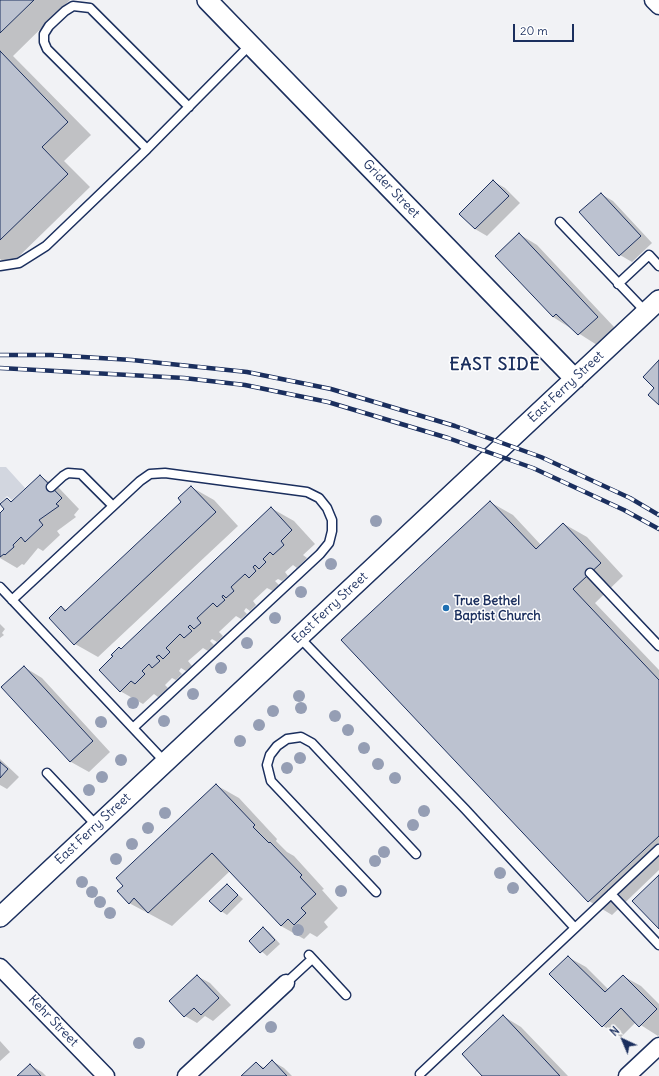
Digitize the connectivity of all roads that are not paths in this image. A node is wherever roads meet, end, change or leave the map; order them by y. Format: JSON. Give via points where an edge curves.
{"nodes":[{"id":1,"x":207,"y":0,"type":"edge"},
{"id":2,"x":653,"y":0,"type":"edge"},
{"id":3,"x":659,"y":6,"type":"edge"},
{"id":4,"x":250,"y":45,"type":"junction"},
{"id":5,"x":189,"y":107,"type":"junction"},
{"id":6,"x":147,"y":149,"type":"junction"},
{"id":7,"x":560,"y":222,"type":"dead end"},
{"id":8,"x":0,"y":266,"type":"edge"},
{"id":9,"x":659,"y":266,"type":"edge"},
{"id":10,"x":618,"y":284,"type":"junction"},
{"id":11,"x":652,"y":306,"type":"edge"},
{"id":12,"x":575,"y":379,"type":"junction"},
{"id":13,"x":52,"y":487,"type":"dead end"},
{"id":14,"x":113,"y":506,"type":"junction"},
{"id":15,"x":590,"y":574,"type":"dead end"},
{"id":16,"x":0,"y":587,"type":"edge"},
{"id":17,"x":12,"y":600,"type":"junction"},
{"id":18,"x":299,"y":637,"type":"junction"},
{"id":19,"x":659,"y":646,"type":"edge"},
{"id":20,"x":133,"y":728,"type":"junction"},
{"id":21,"x":165,"y":762,"type":"junction"},
{"id":22,"x":47,"y":774,"type":"dead end"},
{"id":23,"x":97,"y":826,"type":"junction"},
{"id":24,"x":659,"y":849,"type":"edge"},
{"id":25,"x":416,"y":854,"type":"dead end"},
{"id":26,"x":376,"y":892,"type":"dead end"},
{"id":27,"x":611,"y":894,"type":"junction"},
{"id":28,"x":0,"y":917,"type":"edge"},
{"id":29,"x":575,"y":928,"type":"junction"},
{"id":30,"x":659,"y":945,"type":"edge"},
{"id":31,"x":0,"y":967,"type":"edge"},
{"id":32,"x":286,"y":983,"type":"joint"},
{"id":33,"x":346,"y":995,"type":"dead end"},
{"id":34,"x":659,"y":1046,"type":"edge"},
{"id":35,"x":420,"y":1074,"type":"dead end"},
{"id":36,"x":106,"y":1076,"type":"edge"},
{"id":37,"x":186,"y":1076,"type":"edge"},
{"id":38,"x":627,"y":1076,"type":"edge"}],
"edges":[{"from":1,"to":4,"type":"street","name":"Grider Street"},
{"from":2,"to":3,"type":"street"},
{"from":4,"to":5,"type":"lane"},
{"from":4,"to":12,"type":"street","name":"Grider Street"},
{"from":5,"to":6,"type":"lane"},
{"from":5,"to":6,"type":"lane","via":[[90,8],[73,6],[49,26],[44,34],[47,50]]},
{"from":6,"to":8,"type":"lane","via":[[46,246],[19,264]]},
{"from":7,"to":10,"type":"lane"},
{"from":9,"to":10,"type":"lane","via":[[650,255]]},
{"from":10,"to":11,"type":"lane"},
{"from":11,"to":12,"type":"street","name":"East Ferry Street"},
{"from":12,"to":18,"type":"street","name":"East Ferry Street"},
{"from":13,"to":14,"type":"lane","via":[[68,473],[80,474]]},
{"from":14,"to":17,"type":"lane"},
{"from":14,"to":20,"type":"lane","via":[[150,474],[165,473],[307,492],[319,498],[332,520],[329,543],[320,554]]},
{"from":15,"to":19,"type":"lane"},
{"from":16,"to":17,"type":"lane"},
{"from":17,"to":20,"type":"lane"},
{"from":18,"to":21,"type":"street","name":"East Ferry Street"},
{"from":18,"to":29,"type":"lane","via":[[465,809]]},
{"from":20,"to":21,"type":"lane"},
{"from":21,"to":23,"type":"street","name":"East Ferry Street"},
{"from":22,"to":23,"type":"lane"},
{"from":23,"to":28,"type":"street","name":"East Ferry Street"},
{"from":24,"to":27,"type":"lane"},
{"from":25,"to":26,"type":"lane","via":[[312,743],[301,737],[288,739],[277,746],[267,764],[271,782]]},
{"from":27,"to":29,"type":"lane"},
{"from":27,"to":30,"type":"lane"},
{"from":29,"to":35,"type":"lane"},
{"from":31,"to":36,"type":"street","name":"Kehr Street"},
{"from":32,"to":33,"type":"lane","via":[[310,957]]},
{"from":32,"to":37,"type":"street"},
{"from":34,"to":38,"type":"street"}]}
